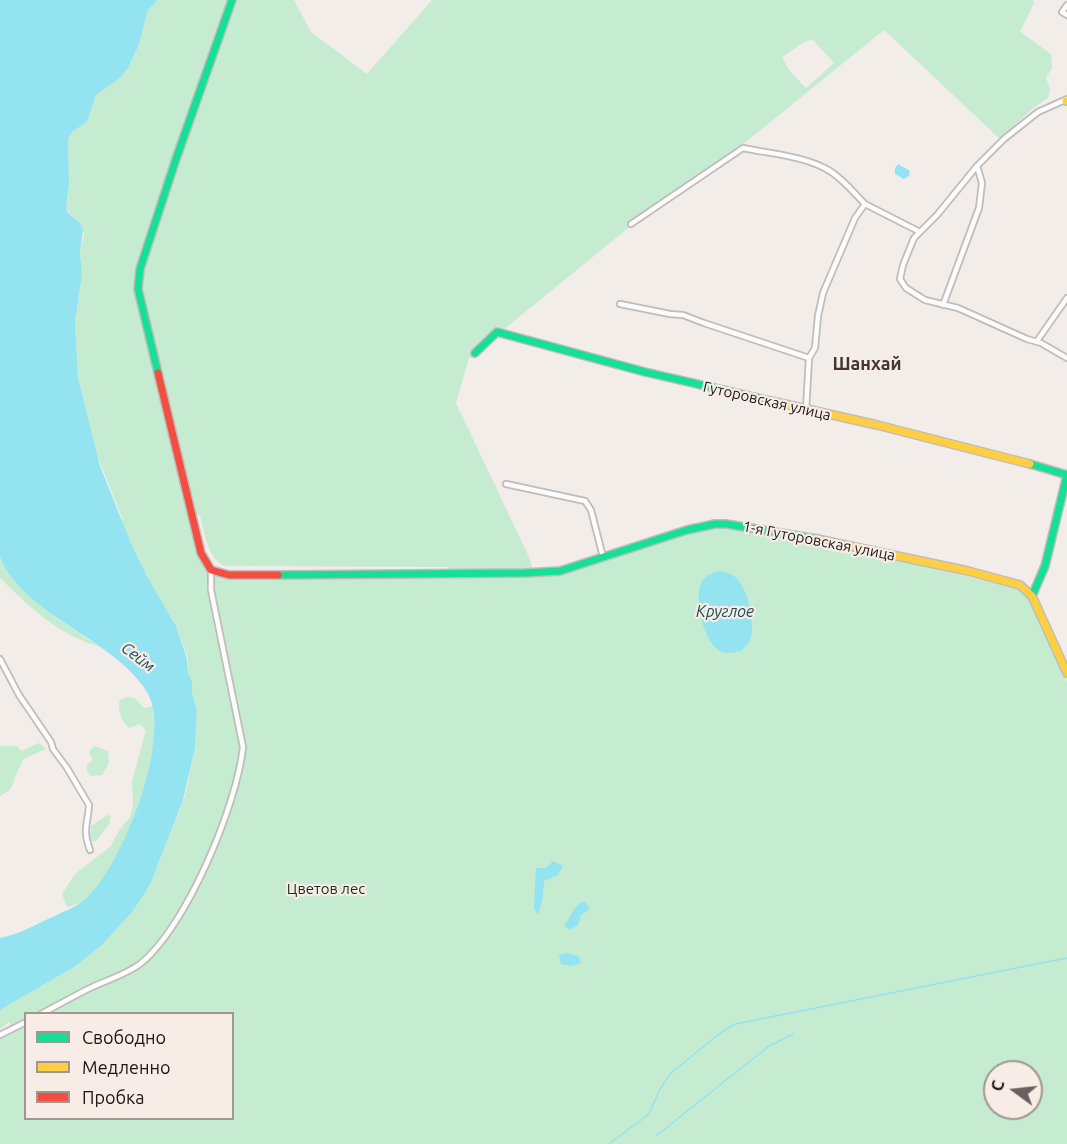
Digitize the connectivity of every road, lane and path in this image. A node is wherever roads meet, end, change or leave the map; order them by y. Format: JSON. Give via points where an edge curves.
{"nodes":[{"id":1,"x":232,"y":0,"type":"edge"},
{"id":2,"x":1067,"y":5,"type":"edge"},
{"id":3,"x":1067,"y":15,"type":"edge"},
{"id":4,"x":1067,"y":100,"type":"edge"},
{"id":5,"x":977,"y":166,"type":"junction"},
{"id":6,"x":865,"y":204,"type":"junction"},
{"id":7,"x":631,"y":224,"type":"dead end"},
{"id":8,"x":920,"y":232,"type":"junction"},
{"id":9,"x":1067,"y":298,"type":"edge"},
{"id":10,"x":620,"y":304,"type":"dead end"},
{"id":11,"x":943,"y":305,"type":"junction"},
{"id":12,"x":1037,"y":341,"type":"junction"},
{"id":13,"x":475,"y":353,"type":"dead end"},
{"id":14,"x":809,"y":358,"type":"junction"},
{"id":15,"x":1067,"y":358,"type":"edge"},
{"id":16,"x":806,"y":411,"type":"junction"},
{"id":17,"x":1067,"y":475,"type":"edge"},
{"id":18,"x":506,"y":484,"type":"dead end"},
{"id":19,"x":603,"y":558,"type":"junction"},
{"id":20,"x":212,"y":570,"type":"junction"},
{"id":21,"x":1032,"y":597,"type":"junction"},
{"id":22,"x":0,"y":659,"type":"edge"},
{"id":23,"x":1067,"y":673,"type":"edge"},
{"id":24,"x":90,"y":850,"type":"dead end"},
{"id":25,"x":45,"y":1012,"type":"edge"},
{"id":26,"x":24,"y":1023,"type":"edge"},
{"id":27,"x":0,"y":1035,"type":"edge"}],
"edges":[{"from":1,"to":20,"type":"street","via":[[161,203],[140,269],[138,289],[201,553]]},
{"from":2,"to":3,"type":"street","via":[[1062,12]]},
{"from":4,"to":5,"type":"street","via":[[1038,112]]},
{"from":5,"to":8,"type":"street"},
{"from":5,"to":11,"type":"street","via":[[982,183],[979,208]]},
{"from":6,"to":7,"type":"street","via":[[844,182],[819,165],[743,148]]},
{"from":6,"to":8,"type":"street"},
{"from":6,"to":14,"type":"street","via":[[828,280],[815,348]]},
{"from":8,"to":11,"type":"street","via":[[903,265],[901,282],[919,297]]},
{"from":9,"to":12,"type":"street"},
{"from":10,"to":14,"type":"street","via":[[689,316]]},
{"from":11,"to":12,"type":"street"},
{"from":12,"to":15,"type":"street"},
{"from":13,"to":16,"type":"street","name":"Гуторовская улица","via":[[497,332]]},
{"from":14,"to":16,"type":"street"},
{"from":16,"to":17,"type":"street","name":"Гуторовская улица","via":[[877,425]]},
{"from":17,"to":21,"type":"street","via":[[1048,557]]},
{"from":18,"to":19,"type":"street","via":[[585,501],[591,510]]},
{"from":19,"to":20,"type":"street","name":"1-я Гуторовская улица","via":[[560,571],[534,572],[229,575]]},
{"from":19,"to":21,"type":"street","name":"1-я Гуторовская улица","via":[[687,530],[726,524],[1006,580],[1020,585]]},
{"from":20,"to":25,"type":"street","via":[[211,590],[243,747],[223,826],[173,925],[148,957]]},
{"from":21,"to":23,"type":"street"},
{"from":22,"to":24,"type":"street","via":[[88,805],[85,826]]},
{"from":26,"to":27,"type":"street"}]}
